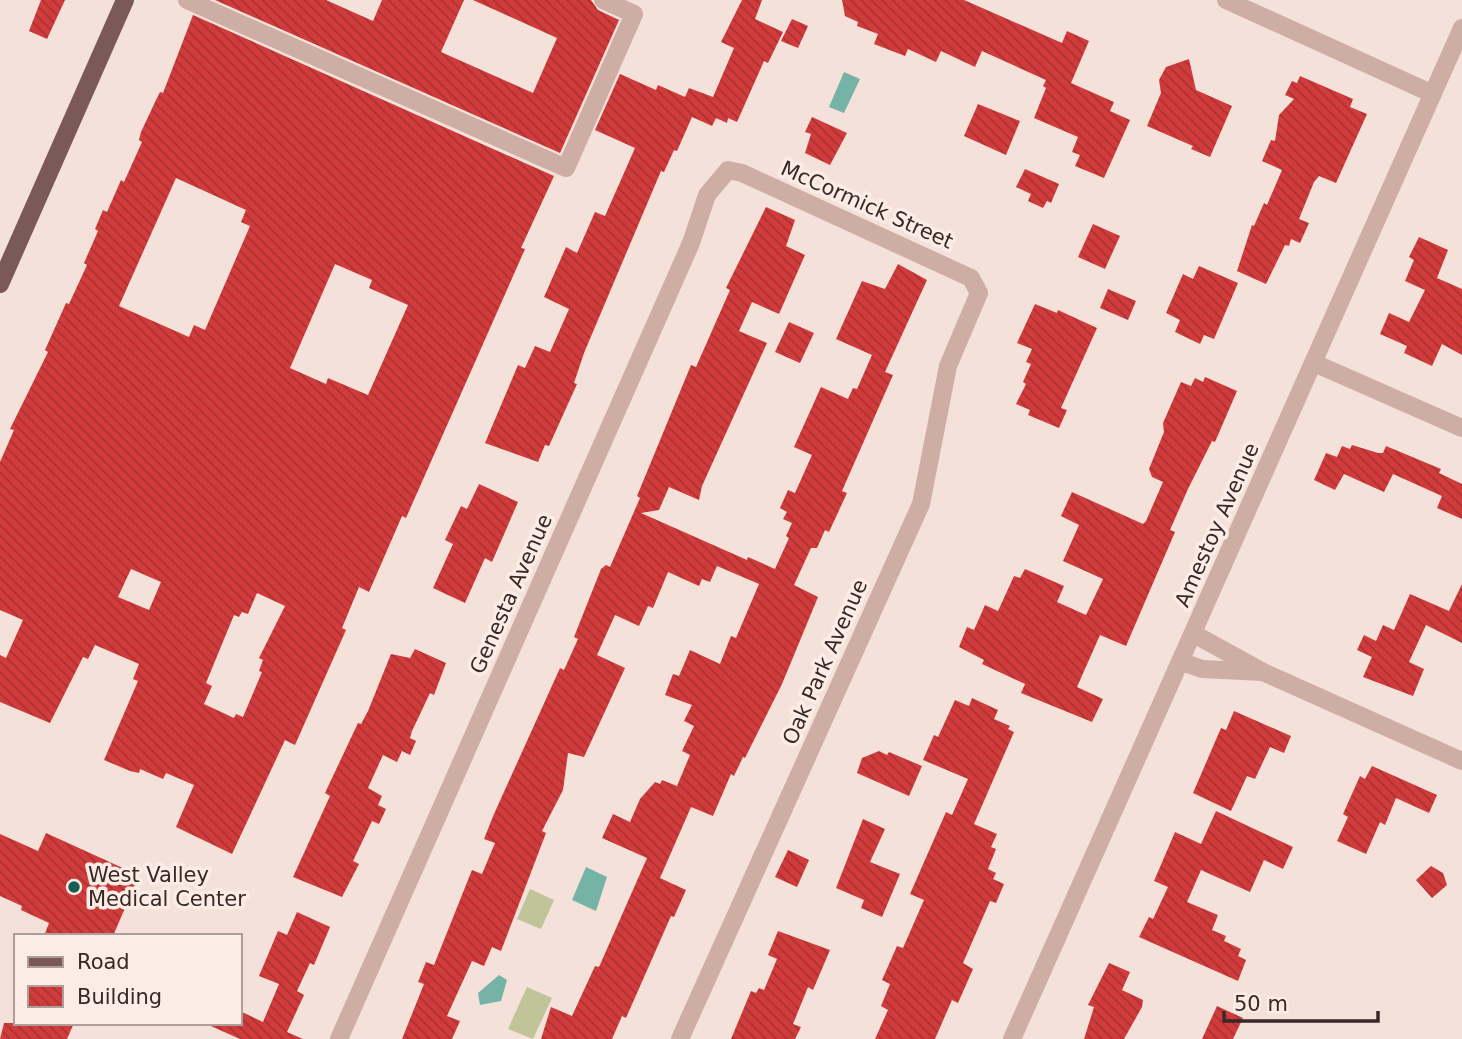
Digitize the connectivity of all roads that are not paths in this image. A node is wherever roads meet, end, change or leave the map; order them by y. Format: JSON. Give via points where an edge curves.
{"nodes":[{"id":1,"x":125,"y":0,"type":"edge"},
{"id":2,"x":187,"y":0,"type":"edge"},
{"id":3,"x":603,"y":0,"type":"edge"},
{"id":4,"x":1226,"y":0,"type":"edge"},
{"id":5,"x":1462,"y":28,"type":"edge"},
{"id":6,"x":1433,"y":94,"type":"junction"},
{"id":7,"x":728,"y":170,"type":"joint"},
{"id":8,"x":0,"y":284,"type":"edge"},
{"id":9,"x":979,"y":293,"type":"joint"},
{"id":10,"x":1314,"y":363,"type":"junction"},
{"id":11,"x":1462,"y":428,"type":"edge"},
{"id":12,"x":1194,"y":634,"type":"junction"},
{"id":13,"x":1182,"y":662,"type":"junction"},
{"id":14,"x":1263,"y":672,"type":"junction"},
{"id":15,"x":1462,"y":761,"type":"edge"},
{"id":16,"x":339,"y":1039,"type":"edge"},
{"id":17,"x":681,"y":1039,"type":"edge"},
{"id":18,"x":1012,"y":1039,"type":"edge"}],
"edges":[{"from":1,"to":8,"type":"main road"},
{"from":2,"to":3,"type":"street","via":[[566,168],[634,14]]},
{"from":4,"to":6,"type":"street"},
{"from":5,"to":6,"type":"street","name":"Amestoy Avenue"},
{"from":6,"to":10,"type":"street","name":"Amestoy Avenue"},
{"from":7,"to":9,"type":"street","name":"McCormick Street","via":[[971,278]]},
{"from":7,"to":16,"type":"street","name":"Genesta Avenue","via":[[707,195],[691,243]]},
{"from":9,"to":17,"type":"street","name":"Oak Park Avenue","via":[[948,366],[921,504]]},
{"from":10,"to":11,"type":"street"},
{"from":10,"to":12,"type":"street","name":"Amestoy Avenue"},
{"from":12,"to":13,"type":"street","name":"Amestoy Avenue"},
{"from":12,"to":14,"type":"street"},
{"from":13,"to":14,"type":"street","via":[[1202,669]]},
{"from":13,"to":18,"type":"street","name":"Amestoy Avenue"},
{"from":14,"to":15,"type":"street"}]}
